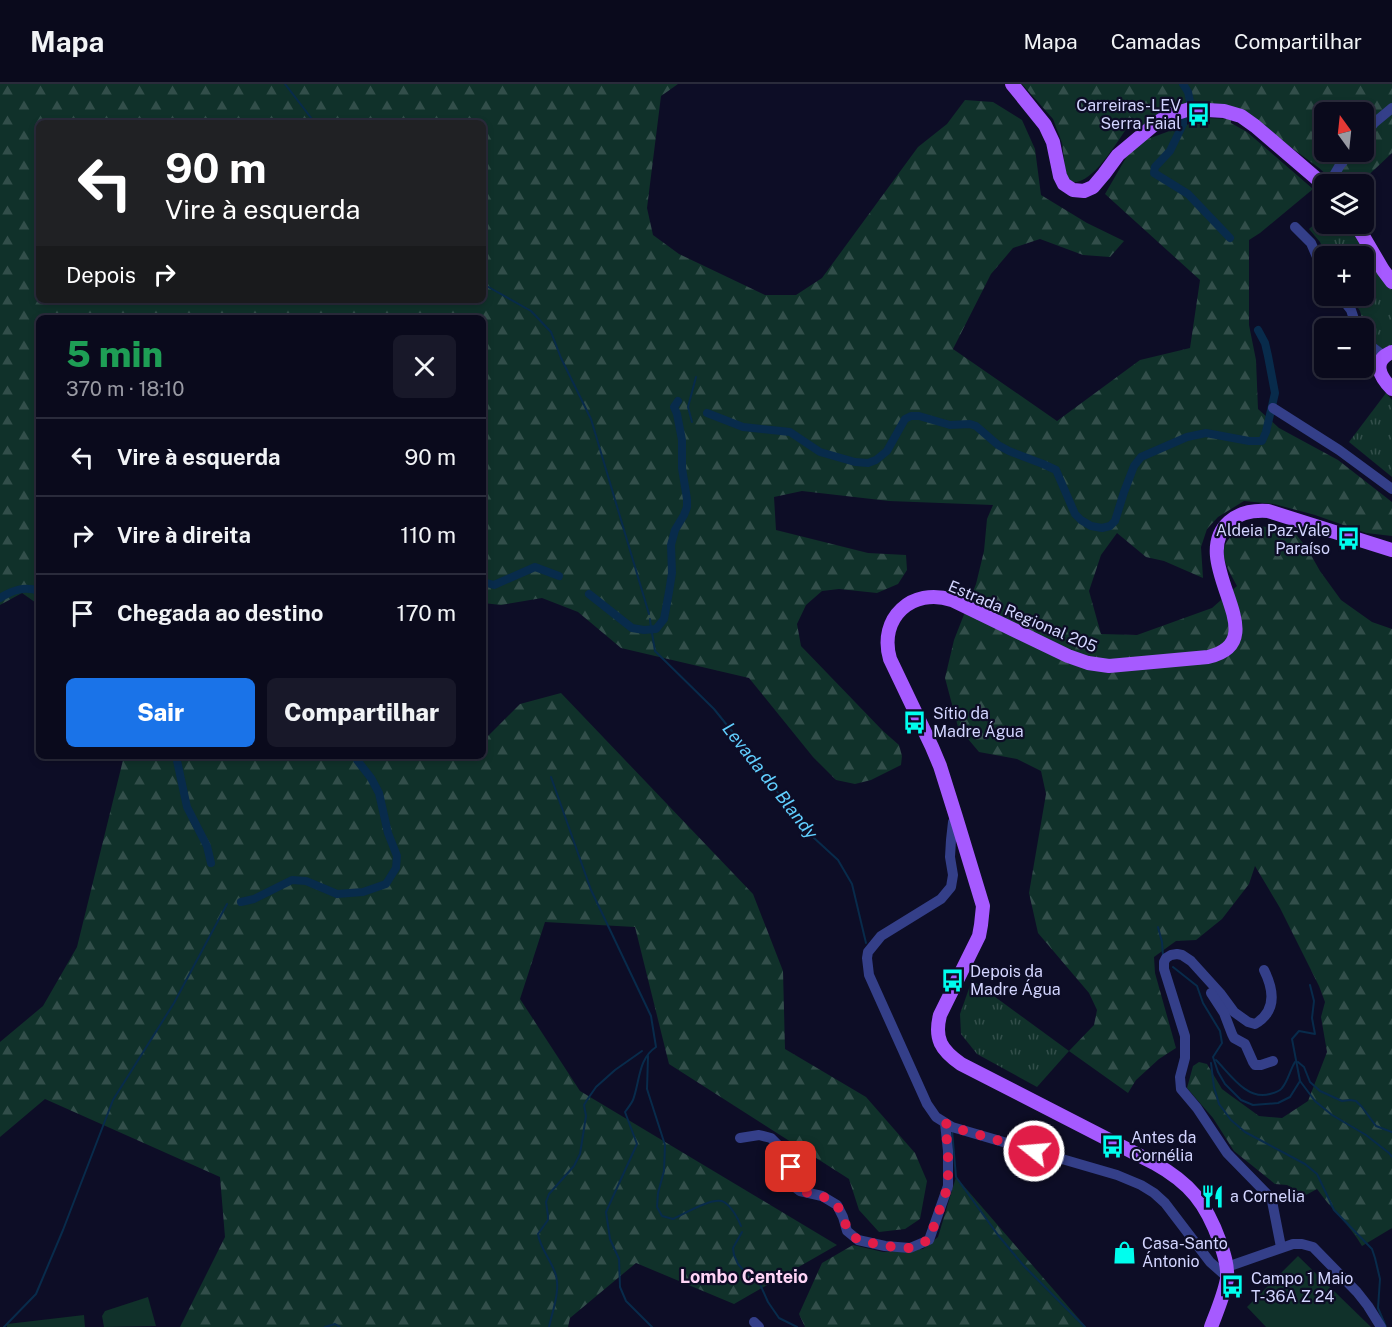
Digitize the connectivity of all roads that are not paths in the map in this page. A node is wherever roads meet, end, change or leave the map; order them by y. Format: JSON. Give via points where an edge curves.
{"nodes":[{"id":1,"x":1012,"y":84,"type":"edge"},
{"id":2,"x":1392,"y":108,"type":"edge"},
{"id":3,"x":1374,"y":123,"type":"edge"},
{"id":4,"x":1314,"y":176,"type":"edge"},
{"id":5,"x":1295,"y":227,"type":"dead end"},
{"id":6,"x":1362,"y":234,"type":"edge"},
{"id":7,"x":1314,"y":250,"type":"edge"},
{"id":8,"x":1392,"y":282,"type":"edge"},
{"id":9,"x":1374,"y":346,"type":"edge"},
{"id":10,"x":1388,"y":354,"type":"edge"},
{"id":11,"x":1392,"y":389,"type":"edge"},
{"id":12,"x":1274,"y":408,"type":"dead end"},
{"id":13,"x":1392,"y":489,"type":"edge"},
{"id":14,"x":1392,"y":550,"type":"edge"},
{"id":15,"x":956,"y":817,"type":"junction"},
{"id":16,"x":1264,"y":970,"type":"dead end"},
{"id":17,"x":1200,"y":972,"type":"junction"},
{"id":18,"x":1273,"y":1061,"type":"dead end"},
{"id":19,"x":945,"y":1123,"type":"junction"},
{"id":20,"x":740,"y":1138,"type":"dead end"},
{"id":21,"x":1281,"y":1247,"type":"junction"},
{"id":22,"x":1227,"y":1272,"type":"junction"},
{"id":23,"x":1211,"y":1327,"type":"edge"},
{"id":24,"x":1381,"y":1327,"type":"edge"}],
"edges":[{"from":1,"to":4,"type":"main road","via":[[1045,125],[1060,176],[1073,190],[1093,187],[1118,155],[1155,123],[1190,109],[1241,116]]},
{"from":2,"to":3,"type":"street"},
{"from":5,"to":7,"type":"street"},
{"from":6,"to":8,"type":"main road"},
{"from":9,"to":10,"type":"street"},
{"from":10,"to":11,"type":"main road","via":[[1379,363],[1380,372]]},
{"from":12,"to":13,"type":"street"},
{"from":14,"to":15,"type":"main road","name":"Estrada Regional 205","via":[[1268,511],[1252,510],[1236,516],[1220,534],[1216,553],[1236,633],[1226,650],[1208,657],[1100,666],[1068,656],[946,598],[928,597],[906,605],[890,626],[888,652],[940,766]]},
{"from":15,"to":19,"type":"street","via":[[951,840],[951,887],[942,899],[880,936],[867,958],[869,975],[927,1104]]},
{"from":15,"to":22,"type":"main road","name":"Estrada Regional 205","via":[[981,896],[983,915],[978,936],[940,1015],[939,1041],[945,1052],[961,1064],[1173,1174],[1209,1214],[1226,1257]]},
{"from":16,"to":17,"type":"street","via":[[1270,982],[1271,1003],[1255,1024],[1234,1012]]},
{"from":17,"to":18,"type":"street","via":[[1234,1038],[1245,1044],[1255,1065]]},
{"from":17,"to":21,"type":"street","via":[[1182,955],[1169,956],[1164,963],[1185,1036],[1181,1089],[1227,1153],[1269,1196]]},
{"from":19,"to":20,"type":"street","via":[[948,1186],[929,1240],[910,1248],[858,1240],[848,1231],[837,1205],[791,1184],[789,1158],[771,1138]]},
{"from":19,"to":22,"type":"street","via":[[1141,1185],[1165,1203],[1210,1262]]},
{"from":21,"to":22,"type":"street"},
{"from":21,"to":24,"type":"street","via":[[1313,1247],[1357,1292]]},
{"from":22,"to":23,"type":"main road","via":[[1221,1304]]}]}
